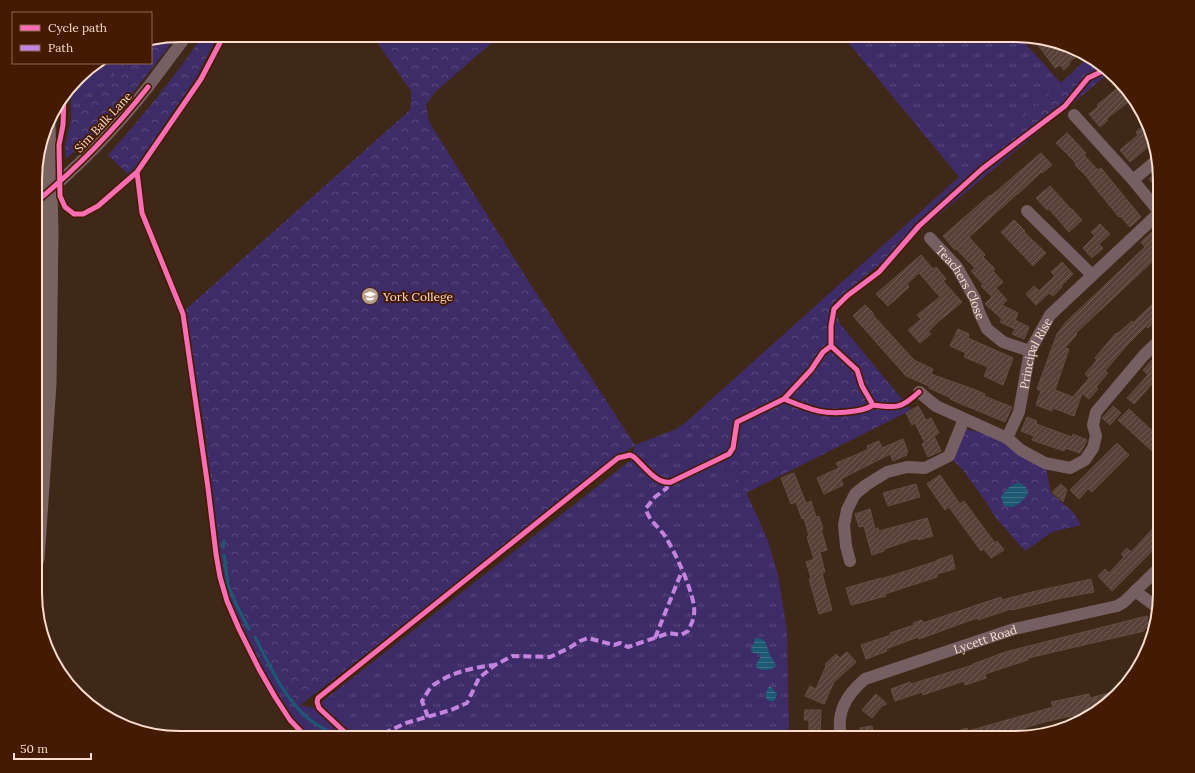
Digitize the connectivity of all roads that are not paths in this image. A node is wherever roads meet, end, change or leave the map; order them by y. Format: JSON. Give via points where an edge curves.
{"nodes":[{"id":1,"x":181,"y":42,"type":"edge"},
{"id":2,"x":1074,"y":115,"type":"dead end"},
{"id":3,"x":48,"y":142,"type":"edge"},
{"id":4,"x":1152,"y":164,"type":"edge"},
{"id":5,"x":1133,"y":180,"type":"junction"},
{"id":6,"x":42,"y":196,"type":"edge"},
{"id":7,"x":1153,"y":205,"type":"edge"},
{"id":8,"x":1027,"y":211,"type":"dead end"},
{"id":9,"x":1153,"y":219,"type":"edge"},
{"id":10,"x":930,"y":238,"type":"dead end"},
{"id":11,"x":1092,"y":275,"type":"junction"},
{"id":12,"x":1153,"y":347,"type":"edge"},
{"id":13,"x":1030,"y":352,"type":"junction"},
{"id":14,"x":919,"y":392,"type":"dead end"},
{"id":15,"x":964,"y":419,"type":"junction"},
{"id":16,"x":1007,"y":438,"type":"junction"},
{"id":17,"x":42,"y":472,"type":"edge"},
{"id":18,"x":850,"y":562,"type":"dead end"},
{"id":19,"x":1153,"y":574,"type":"edge"},
{"id":20,"x":1135,"y":591,"type":"junction"},
{"id":21,"x":1153,"y":604,"type":"edge"},
{"id":22,"x":840,"y":731,"type":"edge"}],
"edges":[{"from":1,"to":6,"type":"street","name":"Sim Balk Lane","bridge":true,"via":[[126,114]]},
{"from":2,"to":5,"type":"street","name":"Principal Rise"},
{"from":3,"to":17,"type":"highway","via":[[50,231],[48,384]]},
{"from":4,"to":5,"type":"street"},
{"from":5,"to":7,"type":"street","name":"Principal Rise"},
{"from":8,"to":11,"type":"street"},
{"from":9,"to":11,"type":"street","name":"Principal Rise"},
{"from":10,"to":13,"type":"street","name":"Teachers Close","via":[[957,268],[975,299],[987,329],[1003,342]]},
{"from":11,"to":13,"type":"street","name":"Principal Rise","via":[[1050,315]]},
{"from":12,"to":16,"type":"street","via":[[1096,412],[1093,425],[1096,436],[1093,448],[1085,460],[1070,468],[1045,463],[1021,450]]},
{"from":13,"to":16,"type":"street","name":"Principal Rise","via":[[1019,412]]},
{"from":14,"to":15,"type":"street","via":[[936,406]]},
{"from":15,"to":16,"type":"street"},
{"from":15,"to":18,"type":"street","via":[[949,456],[925,468],[907,467],[886,472],[855,494],[847,510],[844,525]]},
{"from":19,"to":20,"type":"street","name":"Lycett Road"},
{"from":20,"to":21,"type":"street"},
{"from":20,"to":22,"type":"street","name":"Lycett Road","via":[[1117,606],[1014,630],[865,679],[846,700],[841,712]]}]}
